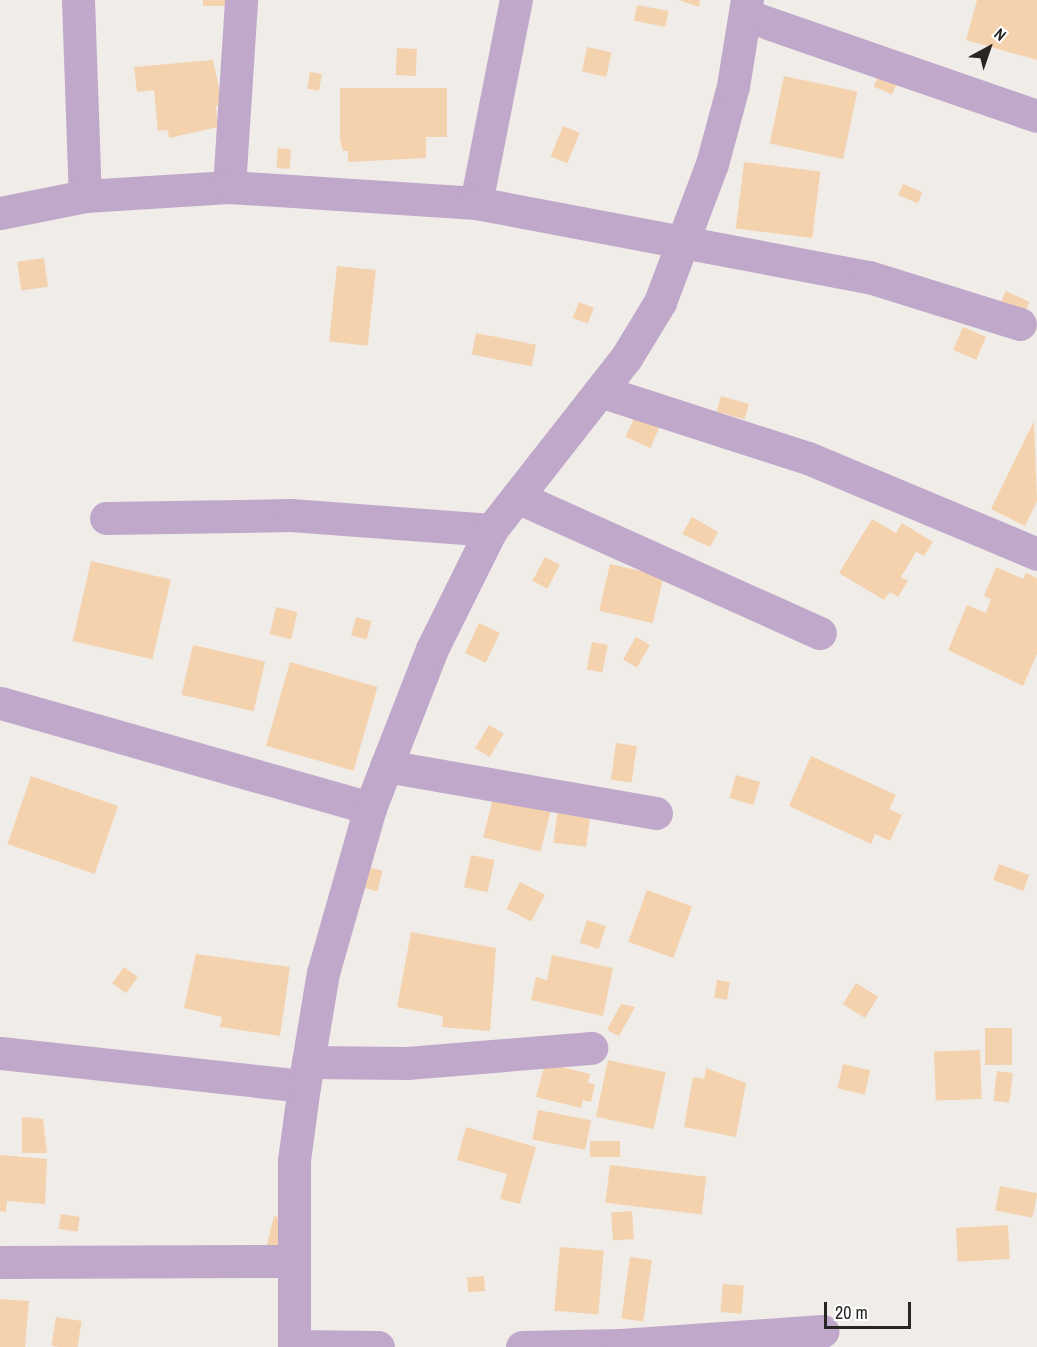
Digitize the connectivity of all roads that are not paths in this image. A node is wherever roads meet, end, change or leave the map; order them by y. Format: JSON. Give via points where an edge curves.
{"nodes":[{"id":1,"x":78,"y":0,"type":"edge"},
{"id":2,"x":241,"y":0,"type":"edge"},
{"id":3,"x":516,"y":0,"type":"edge"},
{"id":4,"x":746,"y":8,"type":"edge"},
{"id":5,"x":1036,"y":117,"type":"edge"},
{"id":6,"x":229,"y":187,"type":"junction"},
{"id":7,"x":85,"y":196,"type":"junction"},
{"id":8,"x":476,"y":203,"type":"junction"},
{"id":9,"x":0,"y":213,"type":"edge"},
{"id":10,"x":686,"y":242,"type":"junction"},
{"id":11,"x":1020,"y":324,"type":"dead end"},
{"id":12,"x":600,"y":391,"type":"junction"},
{"id":13,"x":517,"y":497,"type":"junction"},
{"id":14,"x":106,"y":518,"type":"dead end"},
{"id":15,"x":491,"y":530,"type":"junction"},
{"id":16,"x":1037,"y":554,"type":"edge"},
{"id":17,"x":820,"y":633,"type":"dead end"},
{"id":18,"x":2,"y":703,"type":"dead end"},
{"id":19,"x":386,"y":766,"type":"junction"},
{"id":20,"x":370,"y":808,"type":"junction"},
{"id":21,"x":656,"y":813,"type":"dead end"},
{"id":22,"x":591,"y":1048,"type":"dead end"},
{"id":23,"x":0,"y":1053,"type":"edge"},
{"id":24,"x":306,"y":1074,"type":"junction"},
{"id":25,"x":293,"y":1261,"type":"junction"},
{"id":26,"x":0,"y":1262,"type":"edge"},
{"id":27,"x":823,"y":1331,"type":"dead end"},
{"id":28,"x":294,"y":1346,"type":"edge"},
{"id":29,"x":378,"y":1347,"type":"edge"},
{"id":30,"x":522,"y":1347,"type":"edge"}],
"edges":[{"from":1,"to":7,"type":"street"},
{"from":2,"to":6,"type":"street"},
{"from":3,"to":8,"type":"street"},
{"from":4,"to":5,"type":"street"},
{"from":4,"to":10,"type":"street","via":[[715,153]]},
{"from":6,"to":7,"type":"street"},
{"from":6,"to":8,"type":"street"},
{"from":7,"to":9,"type":"street"},
{"from":8,"to":10,"type":"street"},
{"from":10,"to":11,"type":"street","via":[[868,277]]},
{"from":10,"to":12,"type":"street","via":[[643,333]]},
{"from":12,"to":13,"type":"street"},
{"from":12,"to":16,"type":"street","via":[[808,458]]},
{"from":13,"to":15,"type":"street"},
{"from":13,"to":17,"type":"street"},
{"from":14,"to":15,"type":"street","via":[[291,515]]},
{"from":15,"to":19,"type":"street","via":[[432,649]]},
{"from":18,"to":20,"type":"street"},
{"from":19,"to":20,"type":"street"},
{"from":19,"to":21,"type":"street"},
{"from":20,"to":24,"type":"street","via":[[323,973]]},
{"from":22,"to":24,"type":"street"},
{"from":23,"to":24,"type":"street"},
{"from":24,"to":25,"type":"street","via":[[294,1160]]},
{"from":25,"to":26,"type":"street"},
{"from":25,"to":28,"type":"street"},
{"from":27,"to":30,"type":"street","via":[[621,1345]]},
{"from":28,"to":29,"type":"street"}]}
